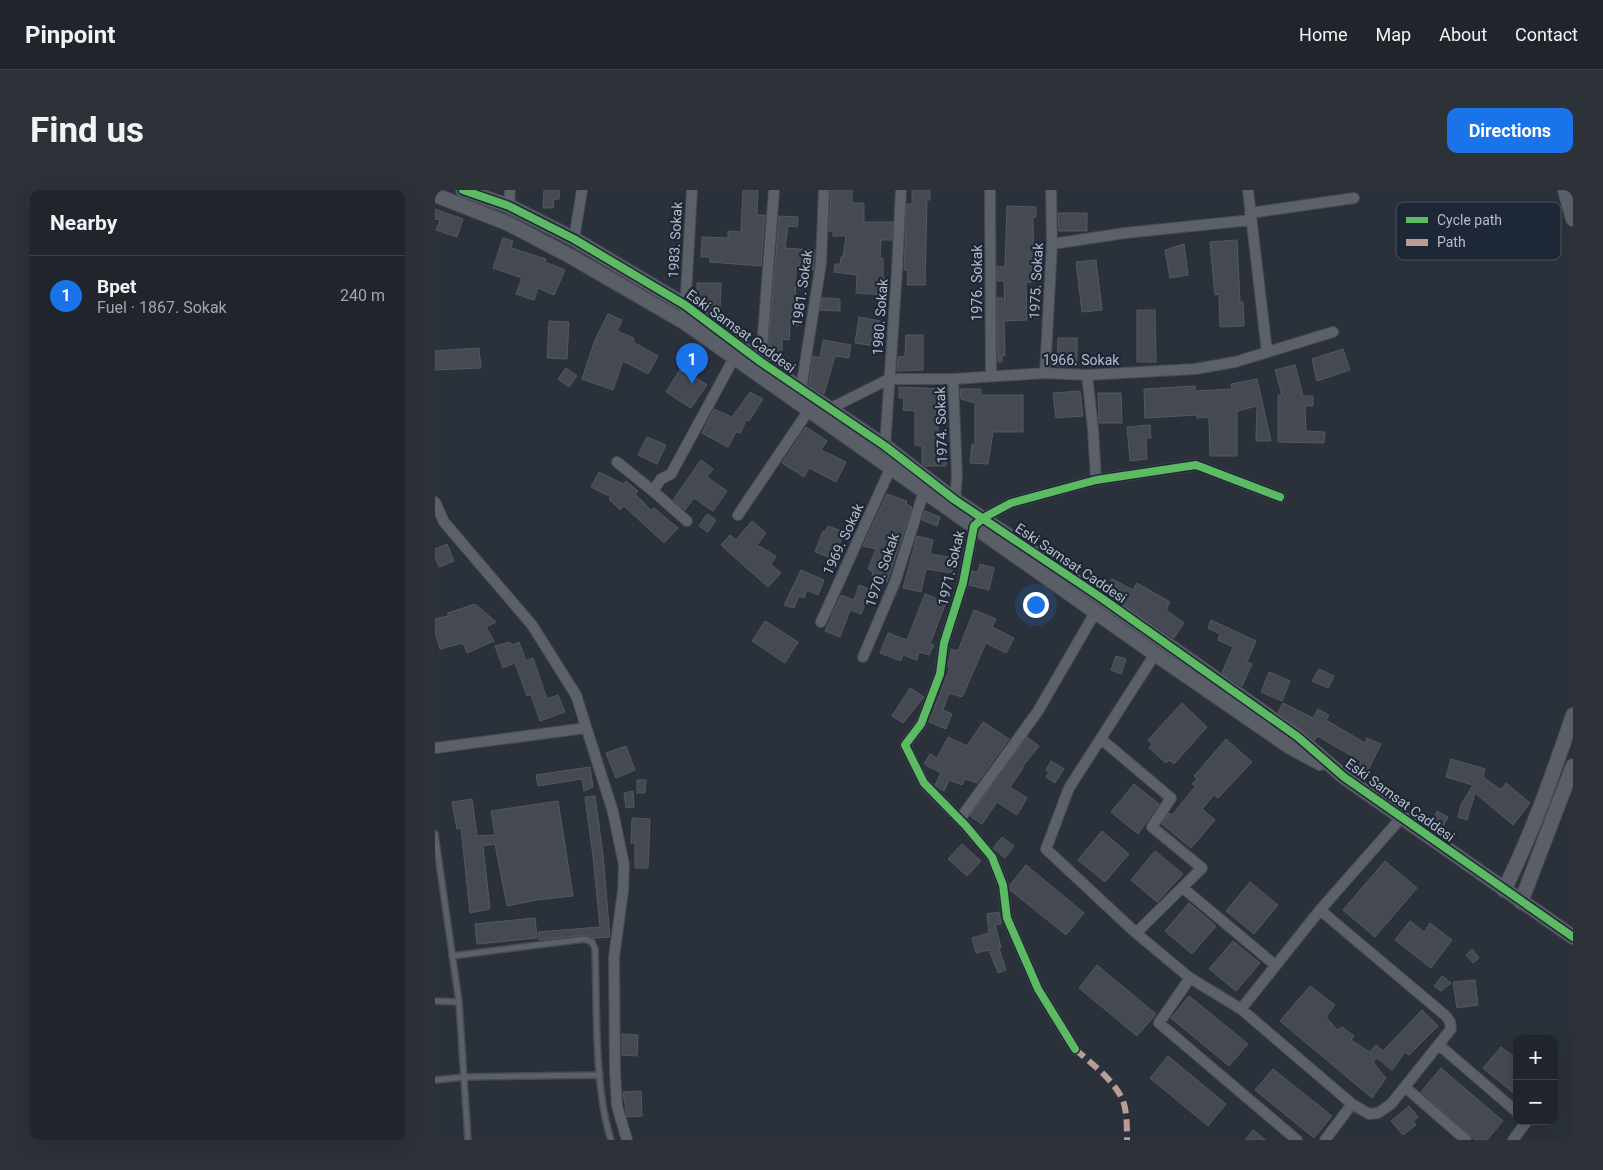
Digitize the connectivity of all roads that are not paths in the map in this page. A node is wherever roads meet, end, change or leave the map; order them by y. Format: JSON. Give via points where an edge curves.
{"nodes":[{"id":1,"x":463,"y":190,"type":"edge"},
{"id":2,"x":511,"y":190,"type":"edge"},
{"id":3,"x":581,"y":190,"type":"edge"},
{"id":4,"x":692,"y":190,"type":"edge"},
{"id":5,"x":774,"y":190,"type":"edge"},
{"id":6,"x":824,"y":190,"type":"edge"},
{"id":7,"x":901,"y":190,"type":"edge"},
{"id":8,"x":990,"y":190,"type":"edge"},
{"id":9,"x":1051,"y":190,"type":"edge"},
{"id":10,"x":1248,"y":190,"type":"edge"},
{"id":11,"x":1565,"y":190,"type":"edge"},
{"id":12,"x":435,"y":195,"type":"edge"},
{"id":13,"x":1354,"y":198,"type":"dead end"},
{"id":14,"x":509,"y":206,"type":"junction"},
{"id":15,"x":1251,"y":216,"type":"junction"},
{"id":16,"x":1573,"y":219,"type":"edge"},
{"id":17,"x":574,"y":239,"type":"junction"},
{"id":18,"x":1052,"y":244,"type":"junction"},
{"id":19,"x":685,"y":304,"type":"junction"},
{"id":20,"x":684,"y":322,"type":"junction"},
{"id":21,"x":1333,"y":332,"type":"dead end"},
{"id":22,"x":1267,"y":352,"type":"junction"},
{"id":23,"x":733,"y":358,"type":"junction"},
{"id":24,"x":761,"y":362,"type":"junction"},
{"id":25,"x":1045,"y":373,"type":"junction"},
{"id":26,"x":1087,"y":375,"type":"junction"},
{"id":27,"x":991,"y":376,"type":"junction"},
{"id":28,"x":889,"y":379,"type":"junction"},
{"id":29,"x":953,"y":379,"type":"junction"},
{"id":30,"x":801,"y":389,"type":"junction"},
{"id":31,"x":831,"y":408,"type":"junction"},
{"id":32,"x":809,"y":410,"type":"junction"},
{"id":33,"x":885,"y":446,"type":"junction"},
{"id":34,"x":617,"y":462,"type":"dead end"},
{"id":35,"x":891,"y":467,"type":"junction"},
{"id":36,"x":1095,"y":480,"type":"junction"},
{"id":37,"x":924,"y":490,"type":"junction"},
{"id":38,"x":653,"y":491,"type":"junction"},
{"id":39,"x":1280,"y":497,"type":"dead end"},
{"id":40,"x":955,"y":500,"type":"junction"},
{"id":41,"x":435,"y":502,"type":"edge"},
{"id":42,"x":437,"y":513,"type":"edge"},
{"id":43,"x":738,"y":515,"type":"dead end"},
{"id":44,"x":687,"y":521,"type":"dead end"},
{"id":45,"x":978,"y":522,"type":"junction"},
{"id":46,"x":1096,"y":611,"type":"junction"},
{"id":47,"x":821,"y":622,"type":"dead end"},
{"id":48,"x":1155,"y":654,"type":"junction"},
{"id":49,"x":863,"y":657,"type":"dead end"},
{"id":50,"x":1573,"y":715,"type":"edge"},
{"id":51,"x":586,"y":728,"type":"junction"},
{"id":52,"x":1101,"y":739,"type":"junction"},
{"id":53,"x":435,"y":748,"type":"edge"},
{"id":54,"x":1573,"y":766,"type":"edge"},
{"id":55,"x":1344,"y":777,"type":"junction"},
{"id":56,"x":1401,"y":818,"type":"junction"},
{"id":57,"x":960,"y":819,"type":"junction"},
{"id":58,"x":435,"y":834,"type":"edge"},
{"id":59,"x":1183,"y":888,"type":"junction"},
{"id":60,"x":1504,"y":890,"type":"junction"},
{"id":61,"x":1521,"y":902,"type":"junction"},
{"id":62,"x":1320,"y":910,"type":"junction"},
{"id":63,"x":1136,"y":933,"type":"junction"},
{"id":64,"x":1573,"y":937,"type":"edge"},
{"id":65,"x":453,"y":956,"type":"junction"},
{"id":66,"x":1275,"y":965,"type":"junction"},
{"id":67,"x":1189,"y":978,"type":"junction"},
{"id":68,"x":435,"y":1001,"type":"edge"},
{"id":69,"x":459,"y":1002,"type":"junction"},
{"id":70,"x":1241,"y":1008,"type":"junction"},
{"id":71,"x":1439,"y":1045,"type":"junction"},
{"id":72,"x":1075,"y":1049,"type":"dead end"},
{"id":73,"x":600,"y":1075,"type":"junction"},
{"id":74,"x":464,"y":1077,"type":"junction"},
{"id":75,"x":435,"y":1080,"type":"edge"},
{"id":76,"x":1405,"y":1087,"type":"junction"},
{"id":77,"x":1352,"y":1104,"type":"junction"},
{"id":78,"x":1513,"y":1109,"type":"edge"},
{"id":79,"x":1524,"y":1125,"type":"edge"},
{"id":80,"x":468,"y":1140,"type":"edge"},
{"id":81,"x":611,"y":1140,"type":"edge"},
{"id":82,"x":627,"y":1140,"type":"edge"},
{"id":83,"x":1297,"y":1140,"type":"edge"},
{"id":84,"x":1325,"y":1140,"type":"edge"},
{"id":85,"x":1466,"y":1140,"type":"edge"},
{"id":86,"x":1513,"y":1140,"type":"edge"}],
"edges":[{"from":1,"to":14,"type":"street","name":"Eski Samsat Caddesi"},
{"from":2,"to":14,"type":"street"},
{"from":3,"to":17,"type":"street"},
{"from":4,"to":19,"type":"street","name":"1983. Sokak"},
{"from":5,"to":24,"type":"street"},
{"from":6,"to":30,"type":"street","name":"1981. Sokak","via":[[821,263]]},
{"from":7,"to":28,"type":"street","name":"1980. Sokak"},
{"from":8,"to":27,"type":"street","name":"1976. Sokak"},
{"from":9,"to":18,"type":"street","name":"1975. Sokak"},
{"from":10,"to":15,"type":"street"},
{"from":11,"to":16,"type":"street"},
{"from":12,"to":20,"type":"street","name":"Eski Samsat Caddesi","via":[[507,223]]},
{"from":13,"to":15,"type":"street"},
{"from":14,"to":17,"type":"street","name":"Eski Samsat Caddesi"},
{"from":15,"to":18,"type":"street"},
{"from":15,"to":22,"type":"street"},
{"from":17,"to":19,"type":"street","name":"Eski Samsat Caddesi"},
{"from":18,"to":25,"type":"street","name":"1975. Sokak"},
{"from":19,"to":20,"type":"street","name":"1983. Sokak"},
{"from":19,"to":24,"type":"street","name":"Eski Samsat Caddesi"},
{"from":20,"to":23,"type":"street","name":"Eski Samsat Caddesi"},
{"from":21,"to":22,"type":"street","name":"1966. Sokak"},
{"from":22,"to":26,"type":"street","name":"1966. Sokak","via":[[1195,369]]},
{"from":23,"to":32,"type":"street","name":"Eski Samsat Caddesi"},
{"from":23,"to":38,"type":"street","via":[[671,474],[661,480]]},
{"from":24,"to":30,"type":"street","name":"Eski Samsat Caddesi"},
{"from":25,"to":26,"type":"street","name":"1966. Sokak"},
{"from":25,"to":27,"type":"street","name":"1966. Sokak"},
{"from":26,"to":36,"type":"street"},
{"from":27,"to":29,"type":"street","name":"1966. Sokak"},
{"from":28,"to":29,"type":"street","name":"1966. Sokak"},
{"from":28,"to":31,"type":"street","name":"1966. Sokak"},
{"from":28,"to":33,"type":"street","name":"1980. Sokak"},
{"from":29,"to":40,"type":"street","name":"1974. Sokak"},
{"from":30,"to":31,"type":"street","name":"Eski Samsat Caddesi"},
{"from":31,"to":33,"type":"street","name":"Eski Samsat Caddesi"},
{"from":32,"to":35,"type":"street","name":"Eski Samsat Caddesi"},
{"from":32,"to":43,"type":"street"},
{"from":33,"to":40,"type":"street","name":"Eski Samsat Caddesi"},
{"from":34,"to":38,"type":"street"},
{"from":35,"to":37,"type":"street","name":"Eski Samsat Caddesi"},
{"from":35,"to":47,"type":"street","name":"1969. Sokak"},
{"from":36,"to":39,"type":"street","name":"1971. Sokak","via":[[1195,465]]},
{"from":36,"to":45,"type":"street","name":"1971. Sokak","via":[[1011,504]]},
{"from":37,"to":45,"type":"street","name":"Eski Samsat Caddesi"},
{"from":37,"to":49,"type":"street","name":"1970. Sokak","via":[[895,582]]},
{"from":38,"to":44,"type":"street"},
{"from":40,"to":45,"type":"street","name":"Eski Samsat Caddesi"},
{"from":41,"to":42,"type":"street"},
{"from":42,"to":51,"type":"street","via":[[532,625],[576,695]]},
{"from":45,"to":46,"type":"street","name":"Eski Samsat Caddesi"},
{"from":45,"to":55,"type":"street","name":"Eski Samsat Caddesi","via":[[1298,737]]},
{"from":45,"to":57,"type":"street","name":"1971. Sokak","via":[[944,643],[940,674],[921,724],[905,745],[924,783]]},
{"from":46,"to":48,"type":"street","name":"Eski Samsat Caddesi"},
{"from":46,"to":57,"type":"street","via":[[1038,711]]},
{"from":48,"to":52,"type":"street"},
{"from":48,"to":55,"type":"street","name":"Eski Samsat Caddesi","via":[[1290,747]]},
{"from":50,"to":60,"type":"street","via":[[1545,794]]},
{"from":51,"to":53,"type":"street"},
{"from":51,"to":82,"type":"street","via":[[613,812],[624,865],[613,991],[617,1106]]},
{"from":52,"to":59,"type":"street","via":[[1171,798],[1152,827],[1202,868]]},
{"from":52,"to":63,"type":"street","via":[[1069,788],[1046,850]]},
{"from":54,"to":61,"type":"street"},
{"from":55,"to":56,"type":"street","name":"Eski Samsat Caddesi"},
{"from":56,"to":60,"type":"street","name":"Eski Samsat Caddesi"},
{"from":56,"to":62,"type":"street"},
{"from":57,"to":72,"type":"street","via":[[992,857],[1003,885],[1007,918],[1038,990]]},
{"from":58,"to":65,"type":"lane"},
{"from":59,"to":63,"type":"street"},
{"from":59,"to":66,"type":"street"},
{"from":60,"to":61,"type":"street","name":"Eski Samsat Caddesi"},
{"from":61,"to":64,"type":"street","name":"Eski Samsat Caddesi"},
{"from":62,"to":66,"type":"street"},
{"from":62,"to":71,"type":"street","via":[[1446,1016],[1451,1022],[1451,1029]]},
{"from":63,"to":67,"type":"street"},
{"from":65,"to":69,"type":"lane"},
{"from":65,"to":73,"type":"lane","via":[[590,940],[595,949]]},
{"from":66,"to":70,"type":"street"},
{"from":67,"to":70,"type":"street"},
{"from":67,"to":83,"type":"street","via":[[1159,1022]]},
{"from":68,"to":69,"type":"lane"},
{"from":69,"to":74,"type":"lane"},
{"from":70,"to":77,"type":"street"},
{"from":71,"to":76,"type":"street"},
{"from":71,"to":78,"type":"street"},
{"from":73,"to":74,"type":"lane"},
{"from":73,"to":81,"type":"lane","via":[[604,1114]]},
{"from":74,"to":75,"type":"lane"},
{"from":74,"to":80,"type":"lane"},
{"from":76,"to":77,"type":"street","via":[[1379,1113],[1369,1114]]},
{"from":76,"to":85,"type":"street"},
{"from":77,"to":84,"type":"street"},
{"from":79,"to":86,"type":"street"}]}
